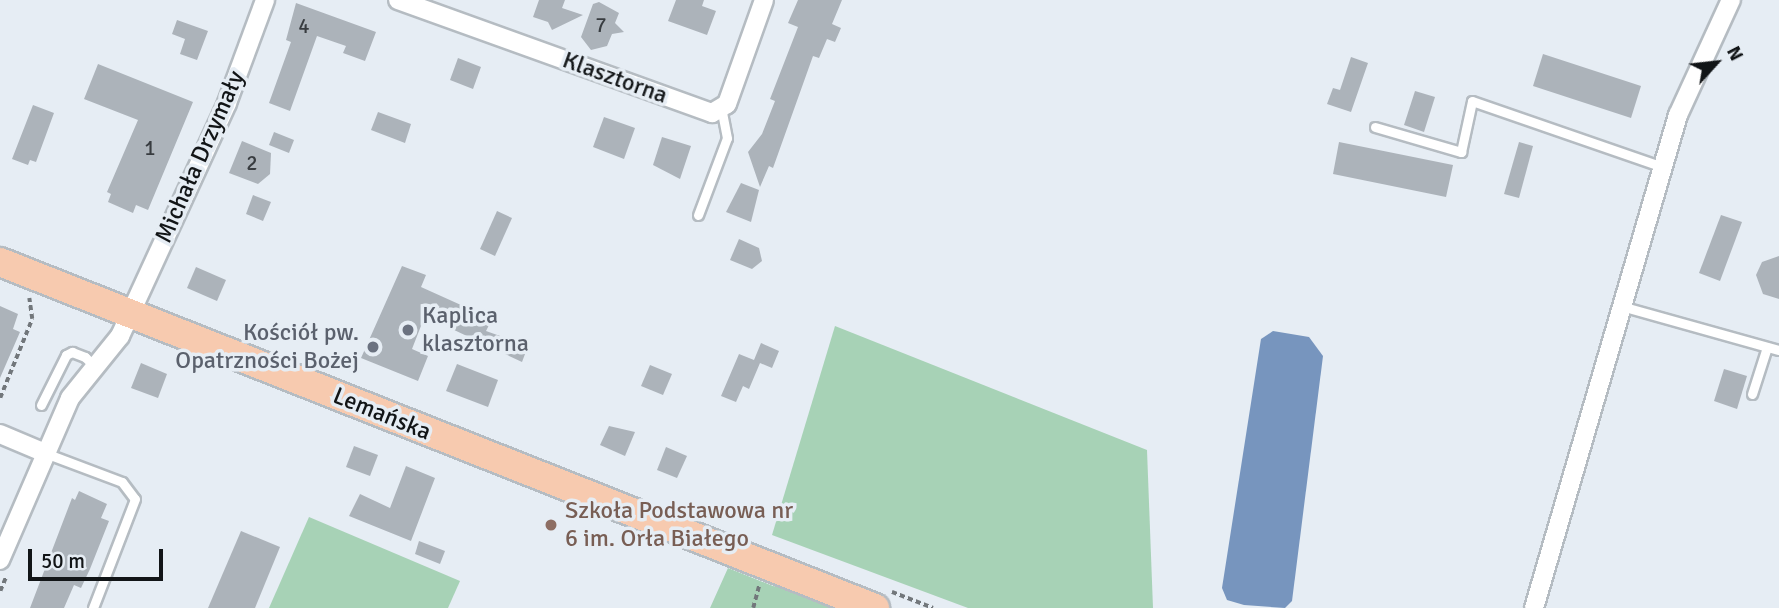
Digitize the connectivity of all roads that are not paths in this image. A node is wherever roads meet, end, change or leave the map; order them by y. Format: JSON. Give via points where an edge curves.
{"nodes":[{"id":1,"x":265,"y":0,"type":"edge"},
{"id":2,"x":398,"y":0,"type":"edge"},
{"id":3,"x":764,"y":0,"type":"edge"},
{"id":4,"x":1731,"y":0,"type":"edge"},
{"id":5,"x":720,"y":108,"type":"junction"},
{"id":6,"x":1375,"y":127,"type":"dead end"},
{"id":7,"x":1663,"y":167,"type":"junction"},
{"id":8,"x":698,"y":215,"type":"dead end"},
{"id":9,"x":0,"y":262,"type":"edge"},
{"id":10,"x":1621,"y":306,"type":"junction"},
{"id":11,"x":130,"y":313,"type":"junction"},
{"id":12,"x":1767,"y":347,"type":"junction"},
{"id":13,"x":1779,"y":350,"type":"edge"},
{"id":14,"x":95,"y":367,"type":"junction"},
{"id":15,"x":1752,"y":394,"type":"dead end"},
{"id":16,"x":41,"y":405,"type":"dead end"},
{"id":17,"x":0,"y":434,"type":"edge"},
{"id":18,"x":45,"y":453,"type":"junction"},
{"id":19,"x":0,"y":560,"type":"edge"},
{"id":20,"x":93,"y":608,"type":"edge"},
{"id":21,"x":875,"y":608,"type":"edge"},
{"id":22,"x":1534,"y":608,"type":"edge"}],
"edges":[{"from":1,"to":11,"type":"street","name":"Michała Drzymały","via":[[228,103]]},
{"from":2,"to":5,"type":"street","name":"Klasztorna","via":[[712,113]]},
{"from":3,"to":5,"type":"street","via":[[727,104]]},
{"from":4,"to":7,"type":"street","via":[[1678,115]]},
{"from":5,"to":8,"type":"lane","via":[[727,138]]},
{"from":6,"to":7,"type":"lane","via":[[1461,152],[1472,101]]},
{"from":7,"to":10,"type":"street"},
{"from":9,"to":11,"type":"main road","name":"Lemańska"},
{"from":10,"to":12,"type":"lane"},
{"from":10,"to":22,"type":"street"},
{"from":11,"to":14,"type":"street","name":"Michała Drzymały","via":[[113,348]]},
{"from":11,"to":21,"type":"main road","name":"Lemańska"},
{"from":12,"to":13,"type":"lane"},
{"from":12,"to":15,"type":"lane"},
{"from":14,"to":16,"type":"lane","via":[[78,355],[66,355]]},
{"from":14,"to":18,"type":"street","name":"Michała Drzymały","via":[[69,398]]},
{"from":17,"to":18,"type":"street"},
{"from":18,"to":19,"type":"street","name":"Michała Drzymały"},
{"from":18,"to":20,"type":"lane","via":[[122,482],[135,499]]}]}
